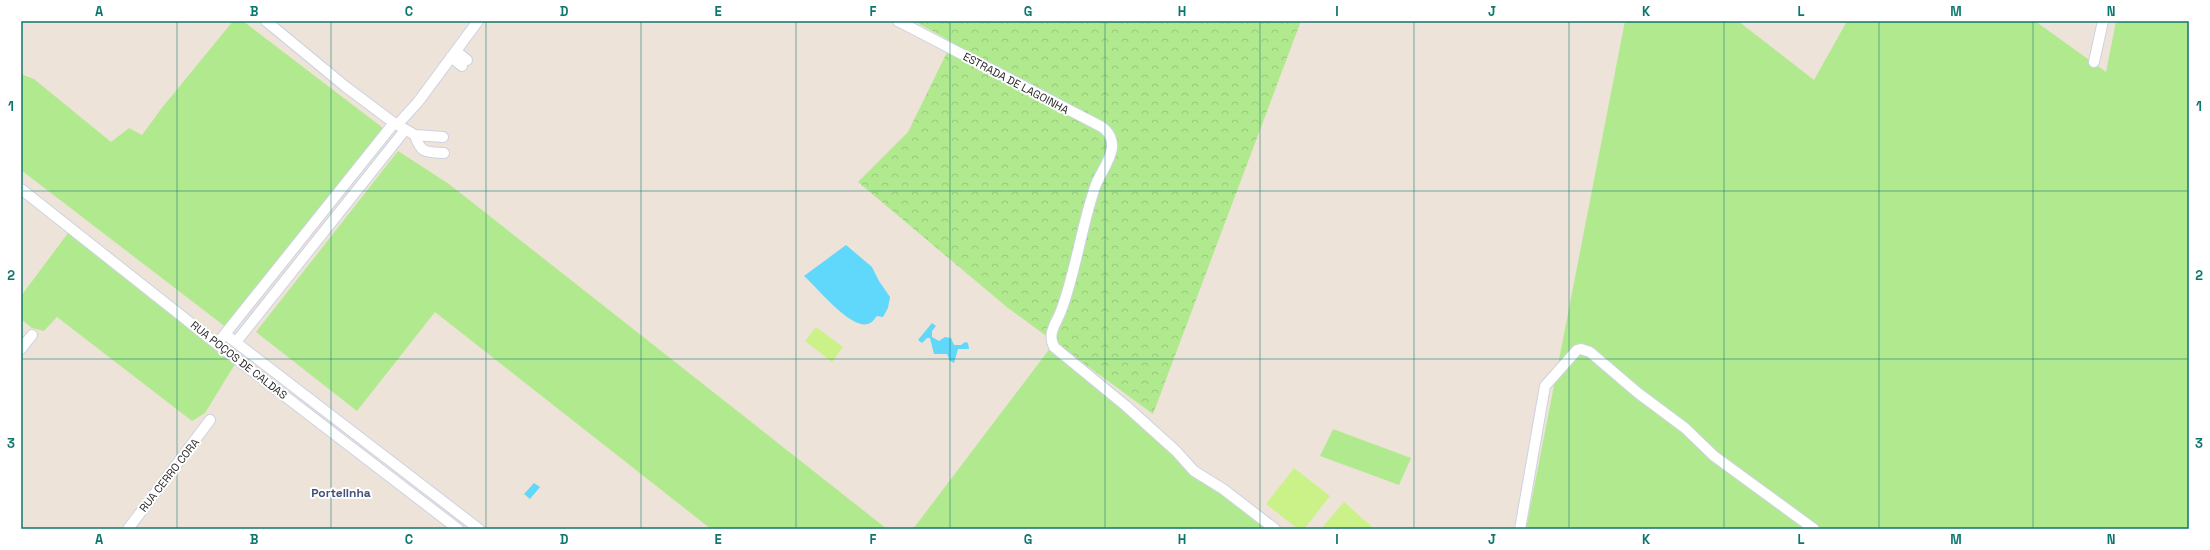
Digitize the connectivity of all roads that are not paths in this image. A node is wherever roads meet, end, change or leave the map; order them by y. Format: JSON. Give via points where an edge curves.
{"nodes":[{"id":1,"x":266,"y":21,"type":"edge"},
{"id":2,"x":478,"y":21,"type":"edge"},
{"id":3,"x":898,"y":21,"type":"edge"},
{"id":4,"x":2104,"y":21,"type":"edge"},
{"id":5,"x":454,"y":54,"type":"junction"},
{"id":6,"x":2094,"y":62,"type":"dead end"},
{"id":7,"x":465,"y":63,"type":"dead end"},
{"id":8,"x":399,"y":126,"type":"junction"},
{"id":9,"x":415,"y":135,"type":"junction"},
{"id":10,"x":443,"y":137,"type":"dead end"},
{"id":11,"x":444,"y":153,"type":"dead end"},
{"id":12,"x":21,"y":189,"type":"edge"},
{"id":13,"x":225,"y":334,"type":"junction"},
{"id":14,"x":32,"y":335,"type":"dead end"},
{"id":15,"x":236,"y":342,"type":"junction"},
{"id":16,"x":217,"y":344,"type":"junction"},
{"id":17,"x":21,"y":349,"type":"edge"},
{"id":18,"x":210,"y":420,"type":"dead end"},
{"id":19,"x":128,"y":529,"type":"edge"},
{"id":20,"x":458,"y":529,"type":"edge"},
{"id":21,"x":479,"y":529,"type":"edge"},
{"id":22,"x":1275,"y":529,"type":"edge"},
{"id":23,"x":1520,"y":529,"type":"edge"},
{"id":24,"x":1814,"y":529,"type":"edge"}],
"edges":[{"from":1,"to":8,"type":"street","via":[[346,87]]},
{"from":2,"to":5,"type":"street"},
{"from":3,"to":22,"type":"street","name":"ESTRADA DE LAGOINHA","via":[[1109,134],[1112,150],[1090,200],[1061,312],[1051,332],[1051,342],[1126,406],[1194,470]]},
{"from":4,"to":6,"type":"street"},
{"from":5,"to":7,"type":"street"},
{"from":5,"to":8,"type":"street"},
{"from":8,"to":9,"type":"street"},
{"from":8,"to":13,"type":"street"},
{"from":8,"to":15,"type":"street"},
{"from":9,"to":10,"type":"street"},
{"from":9,"to":11,"type":"street","via":[[418,146],[423,150]]},
{"from":12,"to":16,"type":"street","name":"RUA POÇOS DE CALDAS"},
{"from":13,"to":15,"type":"street","name":"RUA POÇOS DE CALDAS"},
{"from":13,"to":16,"type":"street"},
{"from":14,"to":17,"type":"street"},
{"from":15,"to":21,"type":"street","name":"RUA POÇOS DE CALDAS"},
{"from":16,"to":20,"type":"street","name":"RUA POÇOS DE CALDAS"},
{"from":18,"to":19,"type":"street","name":"RUA CERRO CORA"},
{"from":23,"to":24,"type":"street","via":[[1545,386],[1577,350],[1584,349],[1685,428],[1714,456]]}]}
